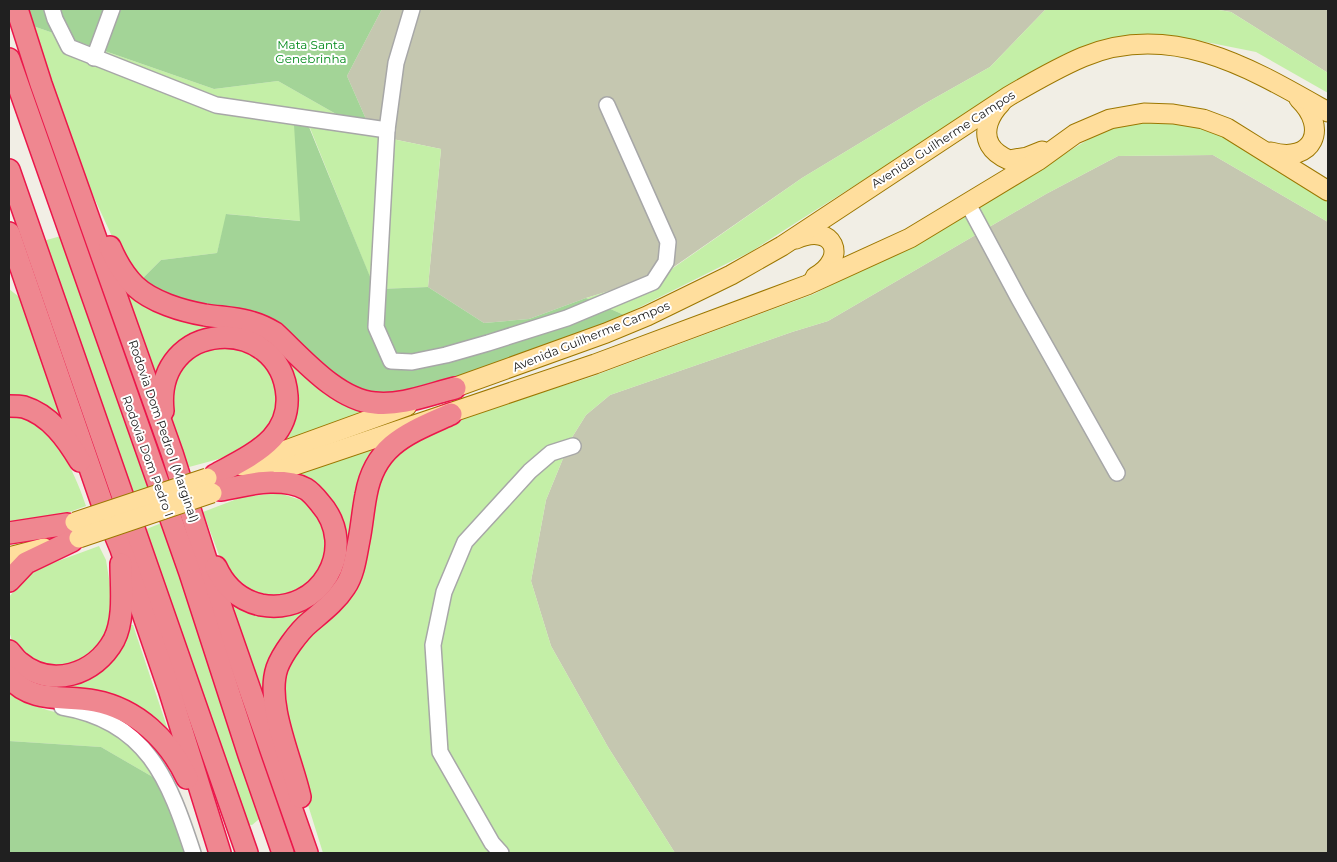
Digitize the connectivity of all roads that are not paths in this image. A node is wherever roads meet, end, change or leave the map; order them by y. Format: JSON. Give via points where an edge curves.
{"nodes":[{"id":1,"x":18,"y":9,"type":"edge"},
{"id":2,"x":52,"y":9,"type":"edge"},
{"id":3,"x":112,"y":9,"type":"edge"},
{"id":4,"x":412,"y":9,"type":"edge"},
{"id":5,"x":94,"y":58,"type":"junction"},
{"id":6,"x":9,"y":59,"type":"edge"},
{"id":7,"x":41,"y":84,"type":"junction"},
{"id":8,"x":1292,"y":92,"type":"junction"},
{"id":9,"x":1009,"y":96,"type":"junction"},
{"id":10,"x":607,"y":105,"type":"dead end"},
{"id":11,"x":1328,"y":112,"type":"edge"},
{"id":12,"x":387,"y":130,"type":"junction"},
{"id":13,"x":1062,"y":144,"type":"junction"},
{"id":14,"x":1260,"y":149,"type":"junction"},
{"id":15,"x":9,"y":170,"type":"edge"},
{"id":16,"x":1328,"y":191,"type":"edge"},
{"id":17,"x":968,"y":204,"type":"junction"},
{"id":18,"x":9,"y":233,"type":"edge"},
{"id":19,"x":782,"y":246,"type":"junction"},
{"id":20,"x":788,"y":292,"type":"junction"},
{"id":21,"x":455,"y":388,"type":"junction"},
{"id":22,"x":9,"y":406,"type":"edge"},
{"id":23,"x":451,"y":414,"type":"junction"},
{"id":24,"x":573,"y":446,"type":"dead end"},
{"id":25,"x":172,"y":453,"type":"junction"},
{"id":26,"x":1117,"y":473,"type":"dead end"},
{"id":27,"x":214,"y":484,"type":"junction"},
{"id":28,"x":102,"y":503,"type":"junction"},
{"id":29,"x":197,"y":528,"type":"junction"},
{"id":30,"x":73,"y":531,"type":"junction"},
{"id":31,"x":9,"y":533,"type":"edge"},
{"id":32,"x":9,"y":545,"type":"edge"},
{"id":33,"x":121,"y":548,"type":"junction"},
{"id":34,"x":9,"y":557,"type":"edge"},
{"id":35,"x":9,"y":581,"type":"edge"},
{"id":36,"x":9,"y":651,"type":"edge"},
{"id":37,"x":9,"y":677,"type":"edge"},
{"id":38,"x":31,"y":694,"type":"junction"},
{"id":39,"x":218,"y":848,"type":"edge"},
{"id":40,"x":193,"y":853,"type":"edge"},
{"id":41,"x":247,"y":853,"type":"edge"},
{"id":42,"x":283,"y":853,"type":"edge"},
{"id":43,"x":307,"y":853,"type":"edge"},
{"id":44,"x":312,"y":853,"type":"edge"},
{"id":45,"x":501,"y":853,"type":"edge"}],
"edges":[{"from":1,"to":7,"type":"highway","name":"Rodovia Dom Pedro I (Marginal)"},
{"from":2,"to":5,"type":"street","via":[[69,47]]},
{"from":3,"to":5,"type":"street"},
{"from":4,"to":12,"type":"street","via":[[396,63]]},
{"from":5,"to":12,"type":"street","via":[[216,105]]},
{"from":6,"to":42,"type":"highway","name":"Rodovia Dom Pedro I","via":[[190,573],[248,756]]},
{"from":7,"to":21,"type":"highway","via":[[73,152],[110,249],[135,286],[176,307],[264,326],[336,389],[364,401],[376,404],[398,402]]},
{"from":7,"to":25,"type":"highway","name":"Rodovia Dom Pedro I (Marginal)"},
{"from":8,"to":9,"type":"main road","name":"Avenida Guilherme Campos","via":[[1224,58],[1197,50],[1143,44],[1084,56]]},
{"from":8,"to":11,"type":"main road","name":"Avenida Guilherme Campos"},
{"from":8,"to":14,"type":"main road","via":[[1311,112],[1315,123],[1314,137],[1306,150],[1293,155]]},
{"from":9,"to":13,"type":"main road","via":[[990,117],[987,128],[990,144],[999,155],[1009,160],[1027,157]]},
{"from":9,"to":19,"type":"main road","name":"Avenida Guilherme Campos"},
{"from":10,"to":12,"type":"street","via":[[668,242],[666,262],[653,282],[567,318],[455,353],[412,362],[391,360],[376,327]]},
{"from":13,"to":14,"type":"main road","name":"Avenida Guilherme Campos","via":[[1101,122],[1144,113],[1203,119],[1227,128]]},
{"from":13,"to":17,"type":"main road","name":"Avenida Guilherme Campos"},
{"from":14,"to":16,"type":"main road","name":"Avenida Guilherme Campos"},
{"from":15,"to":41,"type":"highway"},
{"from":17,"to":20,"type":"main road","name":"Avenida Guilherme Campos","via":[[910,238]]},
{"from":17,"to":26,"type":"street"},
{"from":18,"to":28,"type":"highway"},
{"from":19,"to":20,"type":"main road","via":[[805,235],[817,234],[830,239],[833,245],[833,259],[822,273]]},
{"from":19,"to":21,"type":"main road","name":"Avenida Guilherme Campos","via":[[646,316]]},
{"from":20,"to":23,"type":"main road","name":"Avenida Guilherme Campos"},
{"from":21,"to":27,"type":"main road","name":"Avenida Guilherme Campos"},
{"from":22,"to":28,"type":"highway","via":[[24,407],[45,417],[61,433]]},
{"from":23,"to":27,"type":"main road","name":"Avenida Guilherme Campos"},
{"from":23,"to":44,"type":"highway","via":[[407,434],[379,459],[366,494],[354,562],[346,587],[308,624],[288,648],[277,668],[278,718]]},
{"from":24,"to":45,"type":"street","via":[[551,453],[530,471],[465,542],[444,592],[433,645],[440,752]]},
{"from":25,"to":27,"type":"highway","via":[[162,396],[165,380],[178,356],[198,342],[215,338],[234,338],[251,343],[269,355],[284,379],[285,418],[262,448]]},
{"from":25,"to":29,"type":"highway","name":"Rodovia Dom Pedro I (Marginal)"},
{"from":27,"to":29,"type":"highway","via":[[271,482],[292,484],[307,490],[327,511],[333,526],[335,557],[330,572],[300,602],[271,606],[251,603],[226,585]]},
{"from":27,"to":30,"type":"main road","name":"Avenida Guilherme Campos","bridge":true},
{"from":28,"to":33,"type":"highway"},
{"from":29,"to":43,"type":"highway","name":"Rodovia Dom Pedro I (Marginal)","via":[[223,613]]},
{"from":30,"to":31,"type":"highway"},
{"from":30,"to":32,"type":"main road","name":"Avenida Guilherme Campos"},
{"from":30,"to":34,"type":"main road","name":"Avenida Guilherme Campos"},
{"from":30,"to":35,"type":"highway","via":[[26,563]]},
{"from":33,"to":36,"type":"highway","via":[[119,623],[103,656],[89,668],[72,675],[54,676],[20,663]]},
{"from":33,"to":39,"type":"highway"},
{"from":37,"to":38,"type":"highway"},
{"from":38,"to":39,"type":"highway","via":[[97,701],[142,721],[178,759]]},
{"from":38,"to":40,"type":"street","via":[[53,704],[104,718],[132,737],[162,773]]}]}
